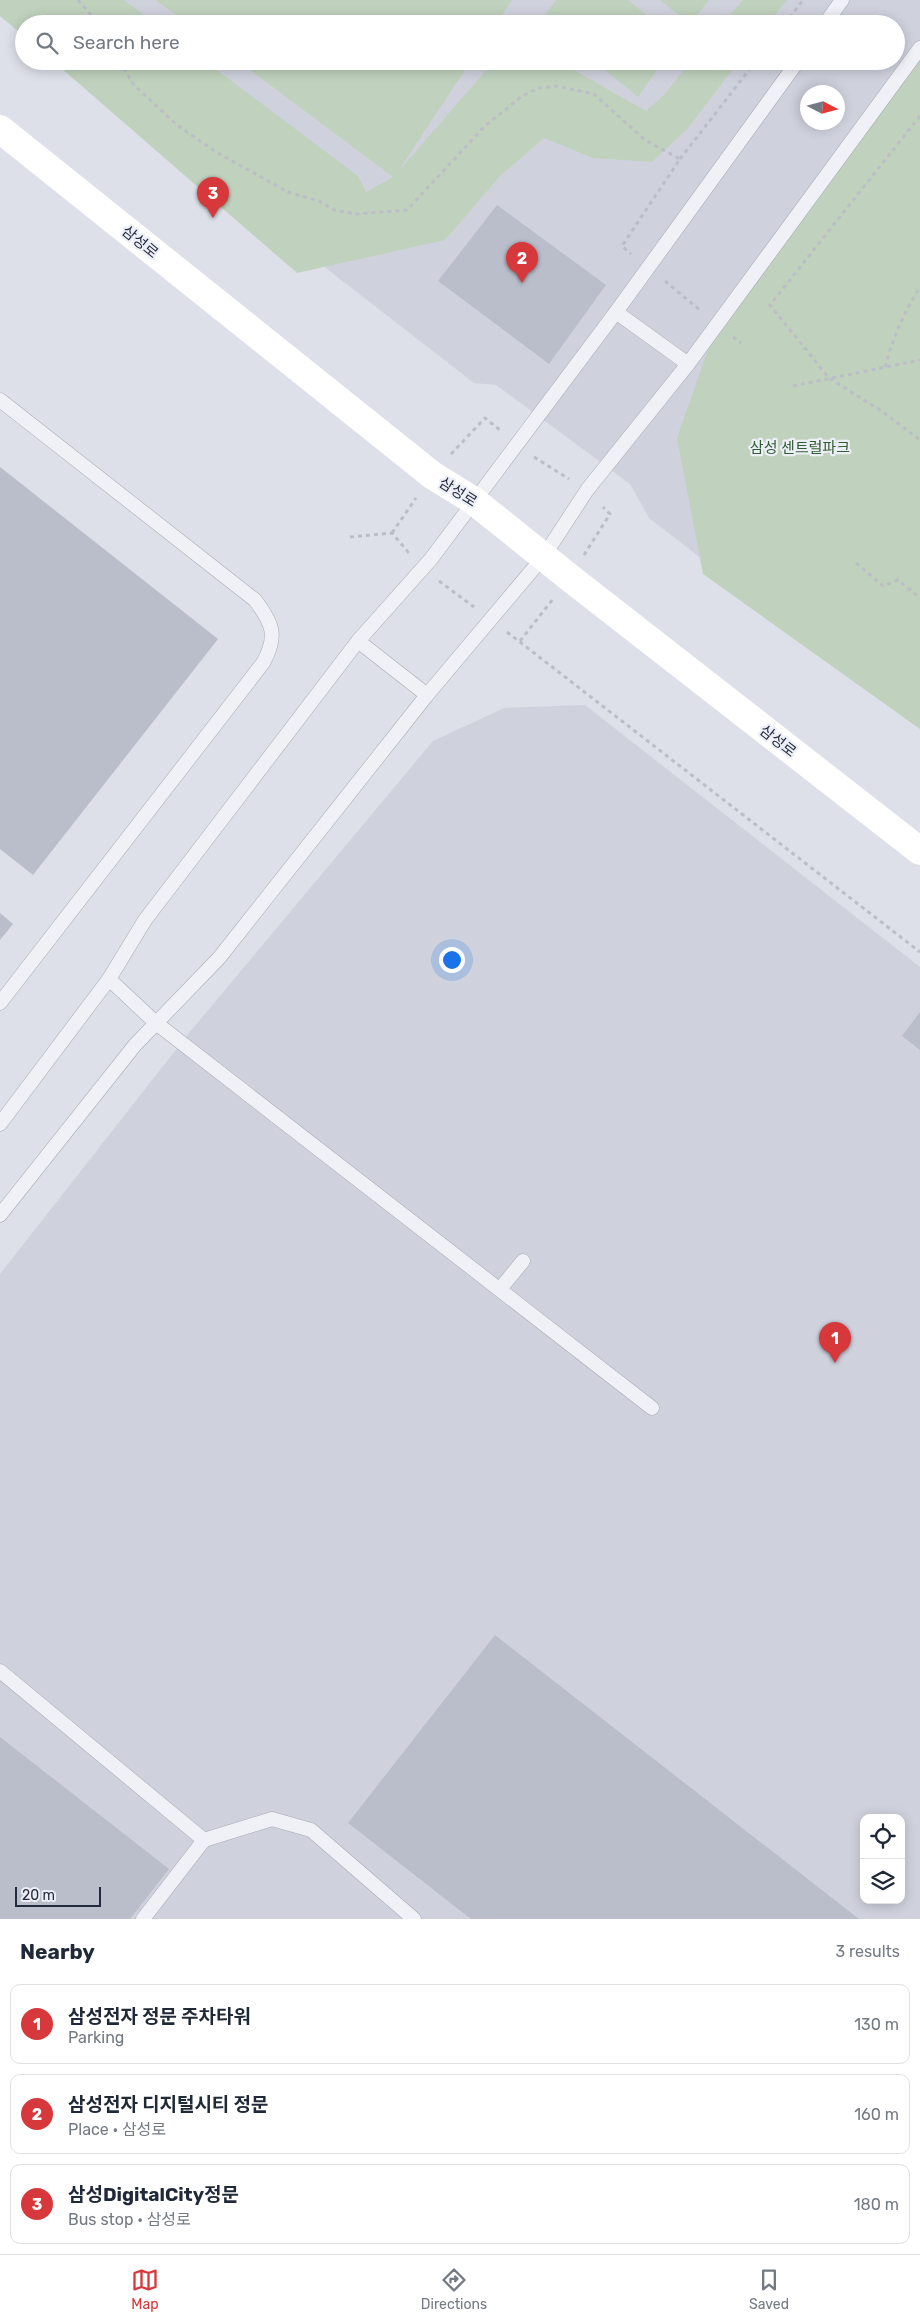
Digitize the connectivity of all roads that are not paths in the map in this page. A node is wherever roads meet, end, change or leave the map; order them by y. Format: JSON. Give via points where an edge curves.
{"nodes":[{"id":1,"x":842,"y":0,"type":"edge"},
{"id":2,"x":831,"y":15,"type":"edge"},
{"id":3,"x":920,"y":48,"type":"edge"},
{"id":4,"x":905,"y":68,"type":"edge"},
{"id":5,"x":791,"y":70,"type":"edge"},
{"id":6,"x":904,"y":70,"type":"edge"},
{"id":7,"x":0,"y":129,"type":"edge"},
{"id":8,"x":616,"y":312,"type":"junction"},
{"id":9,"x":688,"y":364,"type":"junction"},
{"id":10,"x":0,"y":400,"type":"edge"},
{"id":11,"x":474,"y":501,"type":"junction"},
{"id":12,"x":544,"y":556,"type":"junction"},
{"id":13,"x":358,"y":641,"type":"junction"},
{"id":14,"x":427,"y":695,"type":"junction"},
{"id":15,"x":920,"y":851,"type":"edge"},
{"id":16,"x":109,"y":979,"type":"junction"},
{"id":17,"x":0,"y":1003,"type":"edge"},
{"id":18,"x":156,"y":1022,"type":"junction"},
{"id":19,"x":0,"y":1124,"type":"edge"},
{"id":20,"x":0,"y":1215,"type":"edge"},
{"id":21,"x":523,"y":1261,"type":"dead end"},
{"id":22,"x":500,"y":1289,"type":"junction"},
{"id":23,"x":652,"y":1408,"type":"dead end"},
{"id":24,"x":0,"y":1671,"type":"edge"},
{"id":25,"x":204,"y":1840,"type":"junction"},
{"id":26,"x":143,"y":1919,"type":"edge"},
{"id":27,"x":414,"y":1919,"type":"edge"}],
"edges":[{"from":1,"to":2,"type":"lane"},
{"from":3,"to":4,"type":"lane"},
{"from":5,"to":8,"type":"lane"},
{"from":6,"to":9,"type":"lane"},
{"from":7,"to":11,"type":"street","name":"삼성로","via":[[432,476]]},
{"from":8,"to":9,"type":"lane"},
{"from":8,"to":11,"type":"lane"},
{"from":9,"to":12,"type":"lane","via":[[587,490]]},
{"from":10,"to":17,"type":"lane","via":[[255,600],[272,627],[273,638],[263,663]]},
{"from":11,"to":12,"type":"street","name":"삼성로"},
{"from":11,"to":13,"type":"lane","via":[[422,568]]},
{"from":12,"to":14,"type":"lane"},
{"from":12,"to":15,"type":"street","name":"삼성로"},
{"from":13,"to":14,"type":"lane"},
{"from":13,"to":16,"type":"lane","via":[[145,920]]},
{"from":14,"to":18,"type":"lane","via":[[219,958]]},
{"from":16,"to":18,"type":"lane"},
{"from":16,"to":19,"type":"lane"},
{"from":18,"to":20,"type":"lane"},
{"from":18,"to":22,"type":"lane"},
{"from":21,"to":22,"type":"lane"},
{"from":22,"to":23,"type":"lane"},
{"from":24,"to":25,"type":"lane"},
{"from":25,"to":26,"type":"lane"},
{"from":25,"to":27,"type":"lane","via":[[272,1819],[311,1830]]}]}
